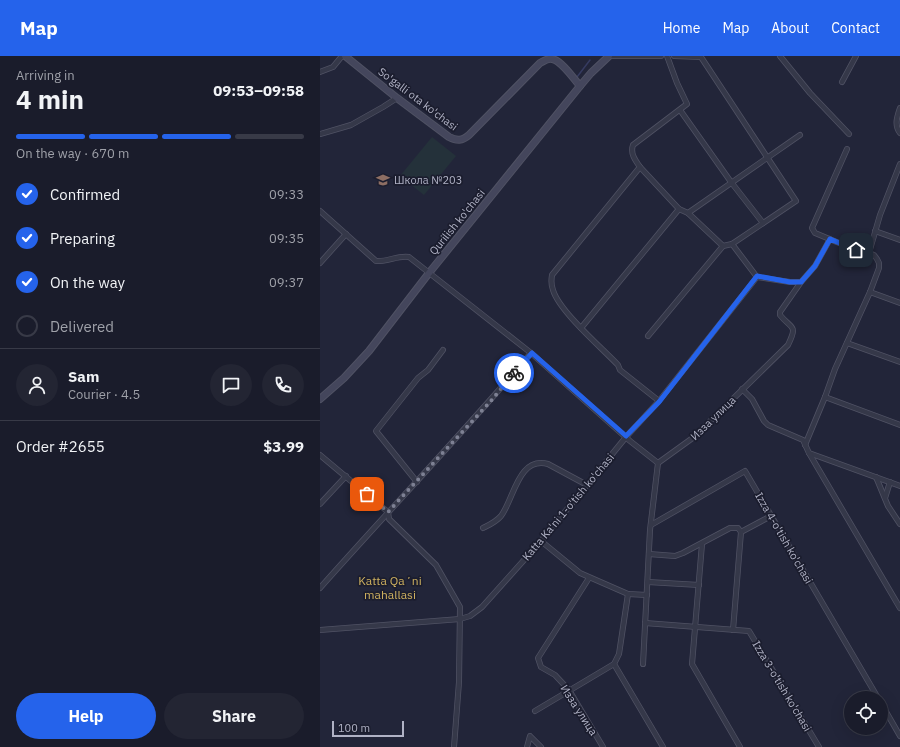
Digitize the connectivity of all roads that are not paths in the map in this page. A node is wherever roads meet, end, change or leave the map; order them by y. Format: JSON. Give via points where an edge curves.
{"nodes":[{"id":1,"x":343,"y":56,"type":"edge"},
{"id":2,"x":609,"y":56,"type":"edge"},
{"id":3,"x":612,"y":56,"type":"edge"},
{"id":4,"x":660,"y":56,"type":"edge"},
{"id":5,"x":667,"y":56,"type":"edge"},
{"id":6,"x":674,"y":56,"type":"edge"},
{"id":7,"x":702,"y":56,"type":"edge"},
{"id":8,"x":780,"y":56,"type":"edge"},
{"id":9,"x":856,"y":56,"type":"edge"},
{"id":10,"x":320,"y":72,"type":"edge"},
{"id":11,"x":842,"y":82,"type":"dead end"},
{"id":12,"x":580,"y":86,"type":"junction"},
{"id":13,"x":397,"y":98,"type":"junction"},
{"id":14,"x":900,"y":108,"type":"edge"},
{"id":15,"x":680,"y":110,"type":"junction"},
{"id":16,"x":900,"y":133,"type":"edge"},
{"id":17,"x":320,"y":134,"type":"edge"},
{"id":18,"x":849,"y":134,"type":"dead end"},
{"id":19,"x":800,"y":135,"type":"dead end"},
{"id":20,"x":847,"y":149,"type":"dead end"},
{"id":21,"x":768,"y":157,"type":"junction"},
{"id":22,"x":900,"y":164,"type":"edge"},
{"id":23,"x":640,"y":167,"type":"junction"},
{"id":24,"x":731,"y":182,"type":"junction"},
{"id":25,"x":679,"y":209,"type":"junction"},
{"id":26,"x":320,"y":211,"type":"edge"},
{"id":27,"x":688,"y":213,"type":"junction"},
{"id":28,"x":763,"y":223,"type":"junction"},
{"id":29,"x":875,"y":231,"type":"junction"},
{"id":30,"x":346,"y":234,"type":"junction"},
{"id":31,"x":830,"y":239,"type":"junction"},
{"id":32,"x":900,"y":240,"type":"edge"},
{"id":33,"x":732,"y":244,"type":"junction"},
{"id":34,"x":723,"y":246,"type":"junction"},
{"id":35,"x":869,"y":253,"type":"junction"},
{"id":36,"x":320,"y":263,"type":"edge"},
{"id":37,"x":429,"y":273,"type":"junction"},
{"id":38,"x":757,"y":276,"type":"junction"},
{"id":39,"x":801,"y":282,"type":"junction"},
{"id":40,"x":870,"y":292,"type":"junction"},
{"id":41,"x":900,"y":303,"type":"edge"},
{"id":42,"x":581,"y":328,"type":"junction"},
{"id":43,"x":648,"y":336,"type":"dead end"},
{"id":44,"x":847,"y":343,"type":"junction"},
{"id":45,"x":443,"y":350,"type":"dead end"},
{"id":46,"x":532,"y":353,"type":"junction"},
{"id":47,"x":900,"y":362,"type":"edge"},
{"id":48,"x":742,"y":390,"type":"junction"},
{"id":49,"x":825,"y":397,"type":"junction"},
{"id":50,"x":320,"y":399,"type":"edge"},
{"id":51,"x":659,"y":402,"type":"junction"},
{"id":52,"x":900,"y":425,"type":"edge"},
{"id":53,"x":626,"y":436,"type":"junction"},
{"id":54,"x":805,"y":445,"type":"junction"},
{"id":55,"x":809,"y":453,"type":"junction"},
{"id":56,"x":320,"y":455,"type":"edge"},
{"id":57,"x":658,"y":463,"type":"junction"},
{"id":58,"x":346,"y":476,"type":"junction"},
{"id":59,"x":876,"y":477,"type":"junction"},
{"id":60,"x":417,"y":482,"type":"junction"},
{"id":61,"x":890,"y":482,"type":"junction"},
{"id":62,"x":587,"y":485,"type":"junction"},
{"id":63,"x":900,"y":486,"type":"edge"},
{"id":64,"x":885,"y":498,"type":"junction"},
{"id":65,"x":320,"y":504,"type":"edge"},
{"id":66,"x":388,"y":512,"type":"junction"},
{"id":67,"x":771,"y":516,"type":"junction"},
{"id":68,"x":900,"y":524,"type":"edge"},
{"id":69,"x":651,"y":525,"type":"junction"},
{"id":70,"x":483,"y":528,"type":"dead end"},
{"id":71,"x":741,"y":532,"type":"junction"},
{"id":72,"x":541,"y":541,"type":"junction"},
{"id":73,"x":702,"y":544,"type":"junction"},
{"id":74,"x":650,"y":554,"type":"junction"},
{"id":75,"x":589,"y":578,"type":"junction"},
{"id":76,"x":648,"y":582,"type":"junction"},
{"id":77,"x":699,"y":585,"type":"junction"},
{"id":78,"x":320,"y":588,"type":"edge"},
{"id":79,"x":628,"y":594,"type":"junction"},
{"id":80,"x":647,"y":595,"type":"junction"},
{"id":81,"x":900,"y":608,"type":"edge"},
{"id":82,"x":460,"y":619,"type":"junction"},
{"id":83,"x":645,"y":623,"type":"junction"},
{"id":84,"x":694,"y":626,"type":"junction"},
{"id":85,"x":320,"y":630,"type":"edge"},
{"id":86,"x":733,"y":630,"type":"junction"},
{"id":87,"x":614,"y":664,"type":"junction"},
{"id":88,"x":643,"y":664,"type":"dead end"},
{"id":89,"x":569,"y":690,"type":"junction"},
{"id":90,"x":874,"y":691,"type":"edge"},
{"id":91,"x":535,"y":711,"type":"dead end"},
{"id":92,"x":888,"y":715,"type":"edge"},
{"id":93,"x":900,"y":736,"type":"edge"},
{"id":94,"x":454,"y":747,"type":"edge"},
{"id":95,"x":527,"y":747,"type":"edge"},
{"id":96,"x":541,"y":747,"type":"edge"},
{"id":97,"x":603,"y":747,"type":"edge"},
{"id":98,"x":663,"y":747,"type":"edge"},
{"id":99,"x":740,"y":747,"type":"edge"},
{"id":100,"x":819,"y":747,"type":"edge"}],
"edges":[{"from":1,"to":10,"type":"street","via":[[333,67]]},
{"from":1,"to":13,"type":"street","name":"So'galli ota ko'chasi"},
{"from":2,"to":12,"type":"street","name":"Qurilish ko'chasi"},
{"from":3,"to":4,"type":"street"},
{"from":5,"to":15,"type":"street","via":[[687,104]]},
{"from":6,"to":7,"type":"street"},
{"from":7,"to":21,"type":"street"},
{"from":8,"to":18,"type":"street","via":[[810,93]]},
{"from":9,"to":11,"type":"street"},
{"from":12,"to":13,"type":"street","name":"So'galli ota ko'chasi","via":[[554,59],[540,63],[462,140],[451,138]]},
{"from":12,"to":37,"type":"street","name":"Qurilish ko'chasi"},
{"from":13,"to":17,"type":"street","via":[[351,125]]},
{"from":14,"to":16,"type":"street","via":[[896,122]]},
{"from":15,"to":23,"type":"street","via":[[633,145],[633,156]]},
{"from":15,"to":24,"type":"street"},
{"from":19,"to":21,"type":"street"},
{"from":20,"to":31,"type":"street","via":[[812,228],[815,233]]},
{"from":21,"to":24,"type":"street"},
{"from":21,"to":28,"type":"street","via":[[796,201]]},
{"from":22,"to":29,"type":"street"},
{"from":23,"to":25,"type":"street"},
{"from":23,"to":42,"type":"street","via":[[552,275],[551,283],[556,297]]},
{"from":24,"to":27,"type":"street"},
{"from":24,"to":28,"type":"street"},
{"from":25,"to":27,"type":"street"},
{"from":25,"to":42,"type":"street"},
{"from":26,"to":30,"type":"street"},
{"from":27,"to":34,"type":"street"},
{"from":28,"to":33,"type":"street"},
{"from":29,"to":32,"type":"street"},
{"from":29,"to":35,"type":"street"},
{"from":30,"to":36,"type":"street"},
{"from":30,"to":37,"type":"street","via":[[376,260],[409,257]]},
{"from":31,"to":35,"type":"street"},
{"from":31,"to":39,"type":"street","via":[[815,266]]},
{"from":33,"to":34,"type":"street"},
{"from":33,"to":38,"type":"street"},
{"from":34,"to":43,"type":"street"},
{"from":35,"to":40,"type":"street","via":[[879,263]]},
{"from":37,"to":46,"type":"street"},
{"from":37,"to":50,"type":"street","name":"Qurilish ko'chasi","via":[[357,365]]},
{"from":38,"to":39,"type":"street"},
{"from":38,"to":51,"type":"street","name":"Katta Ka'ni 1-o'tish ko'chasi"},
{"from":39,"to":48,"type":"street","name":"Изза улица","via":[[780,312],[794,331],[788,345]]},
{"from":40,"to":41,"type":"street"},
{"from":40,"to":44,"type":"street"},
{"from":42,"to":51,"type":"street","via":[[620,370]]},
{"from":44,"to":47,"type":"street"},
{"from":44,"to":49,"type":"street"},
{"from":45,"to":60,"type":"street","via":[[376,431]]},
{"from":46,"to":53,"type":"street"},
{"from":46,"to":60,"type":"street"},
{"from":48,"to":54,"type":"street","via":[[752,399],[768,425],[803,440]]},
{"from":48,"to":57,"type":"street","name":"Изза улица","via":[[694,438]]},
{"from":49,"to":52,"type":"street"},
{"from":49,"to":54,"type":"street"},
{"from":51,"to":53,"type":"street","name":"Katta Ka'ni 1-o'tish ko'chasi"},
{"from":53,"to":57,"type":"street"},
{"from":53,"to":62,"type":"street","name":"Katta Ka'ni 1-o'tish ko'chasi"},
{"from":54,"to":55,"type":"street"},
{"from":55,"to":59,"type":"street"},
{"from":55,"to":81,"type":"street"},
{"from":56,"to":58,"type":"street"},
{"from":57,"to":69,"type":"street"},
{"from":58,"to":65,"type":"street"},
{"from":58,"to":66,"type":"street"},
{"from":59,"to":61,"type":"street"},
{"from":59,"to":64,"type":"street"},
{"from":60,"to":66,"type":"street"},
{"from":61,"to":63,"type":"street"},
{"from":61,"to":64,"type":"street"},
{"from":62,"to":70,"type":"street","via":[[548,464],[536,463],[520,476],[501,516]]},
{"from":62,"to":72,"type":"street","name":"Katta Ka'ni 1-o'tish ko'chasi"},
{"from":64,"to":68,"type":"street"},
{"from":66,"to":78,"type":"street"},
{"from":66,"to":82,"type":"street","via":[[389,519],[436,564],[457,600]]},
{"from":67,"to":69,"type":"street","name":"Izza 4-o'tish ko'chasi","via":[[745,471]]},
{"from":67,"to":71,"type":"street"},
{"from":67,"to":90,"type":"street","name":"Izza 4-o'tish ko'chasi"},
{"from":69,"to":74,"type":"street"},
{"from":71,"to":73,"type":"street","via":[[738,528],[730,528]]},
{"from":71,"to":86,"type":"street"},
{"from":72,"to":75,"type":"street"},
{"from":72,"to":82,"type":"street","name":"Katta Ka'ni 1-o'tish ko'chasi","via":[[482,607],[473,615]]},
{"from":73,"to":74,"type":"street","via":[[674,556]]},
{"from":73,"to":77,"type":"street"},
{"from":74,"to":76,"type":"street"},
{"from":75,"to":79,"type":"street"},
{"from":75,"to":89,"type":"street","name":"Изза улица","via":[[538,658],[541,667],[555,675]]},
{"from":76,"to":77,"type":"street"},
{"from":76,"to":80,"type":"street"},
{"from":77,"to":84,"type":"street"},
{"from":79,"to":80,"type":"street"},
{"from":79,"to":87,"type":"street","via":[[620,654]]},
{"from":80,"to":83,"type":"street"},
{"from":82,"to":85,"type":"street","name":"Katta Ka'ni 1-o'tish ko'chasi"},
{"from":82,"to":94,"type":"street"},
{"from":83,"to":84,"type":"street","name":"Izza 3-o'tish ko'chasi"},
{"from":83,"to":88,"type":"street"},
{"from":84,"to":86,"type":"street","name":"Izza 3-o'tish ko'chasi"},
{"from":84,"to":99,"type":"street","via":[[693,668]]},
{"from":86,"to":100,"type":"street","name":"Izza 3-o'tish ko'chasi","via":[[749,631]]},
{"from":87,"to":89,"type":"street"},
{"from":87,"to":98,"type":"street"},
{"from":89,"to":91,"type":"street"},
{"from":89,"to":97,"type":"street","name":"Изза улица"},
{"from":92,"to":93,"type":"street"},
{"from":95,"to":96,"type":"street","via":[[530,736]]}]}
